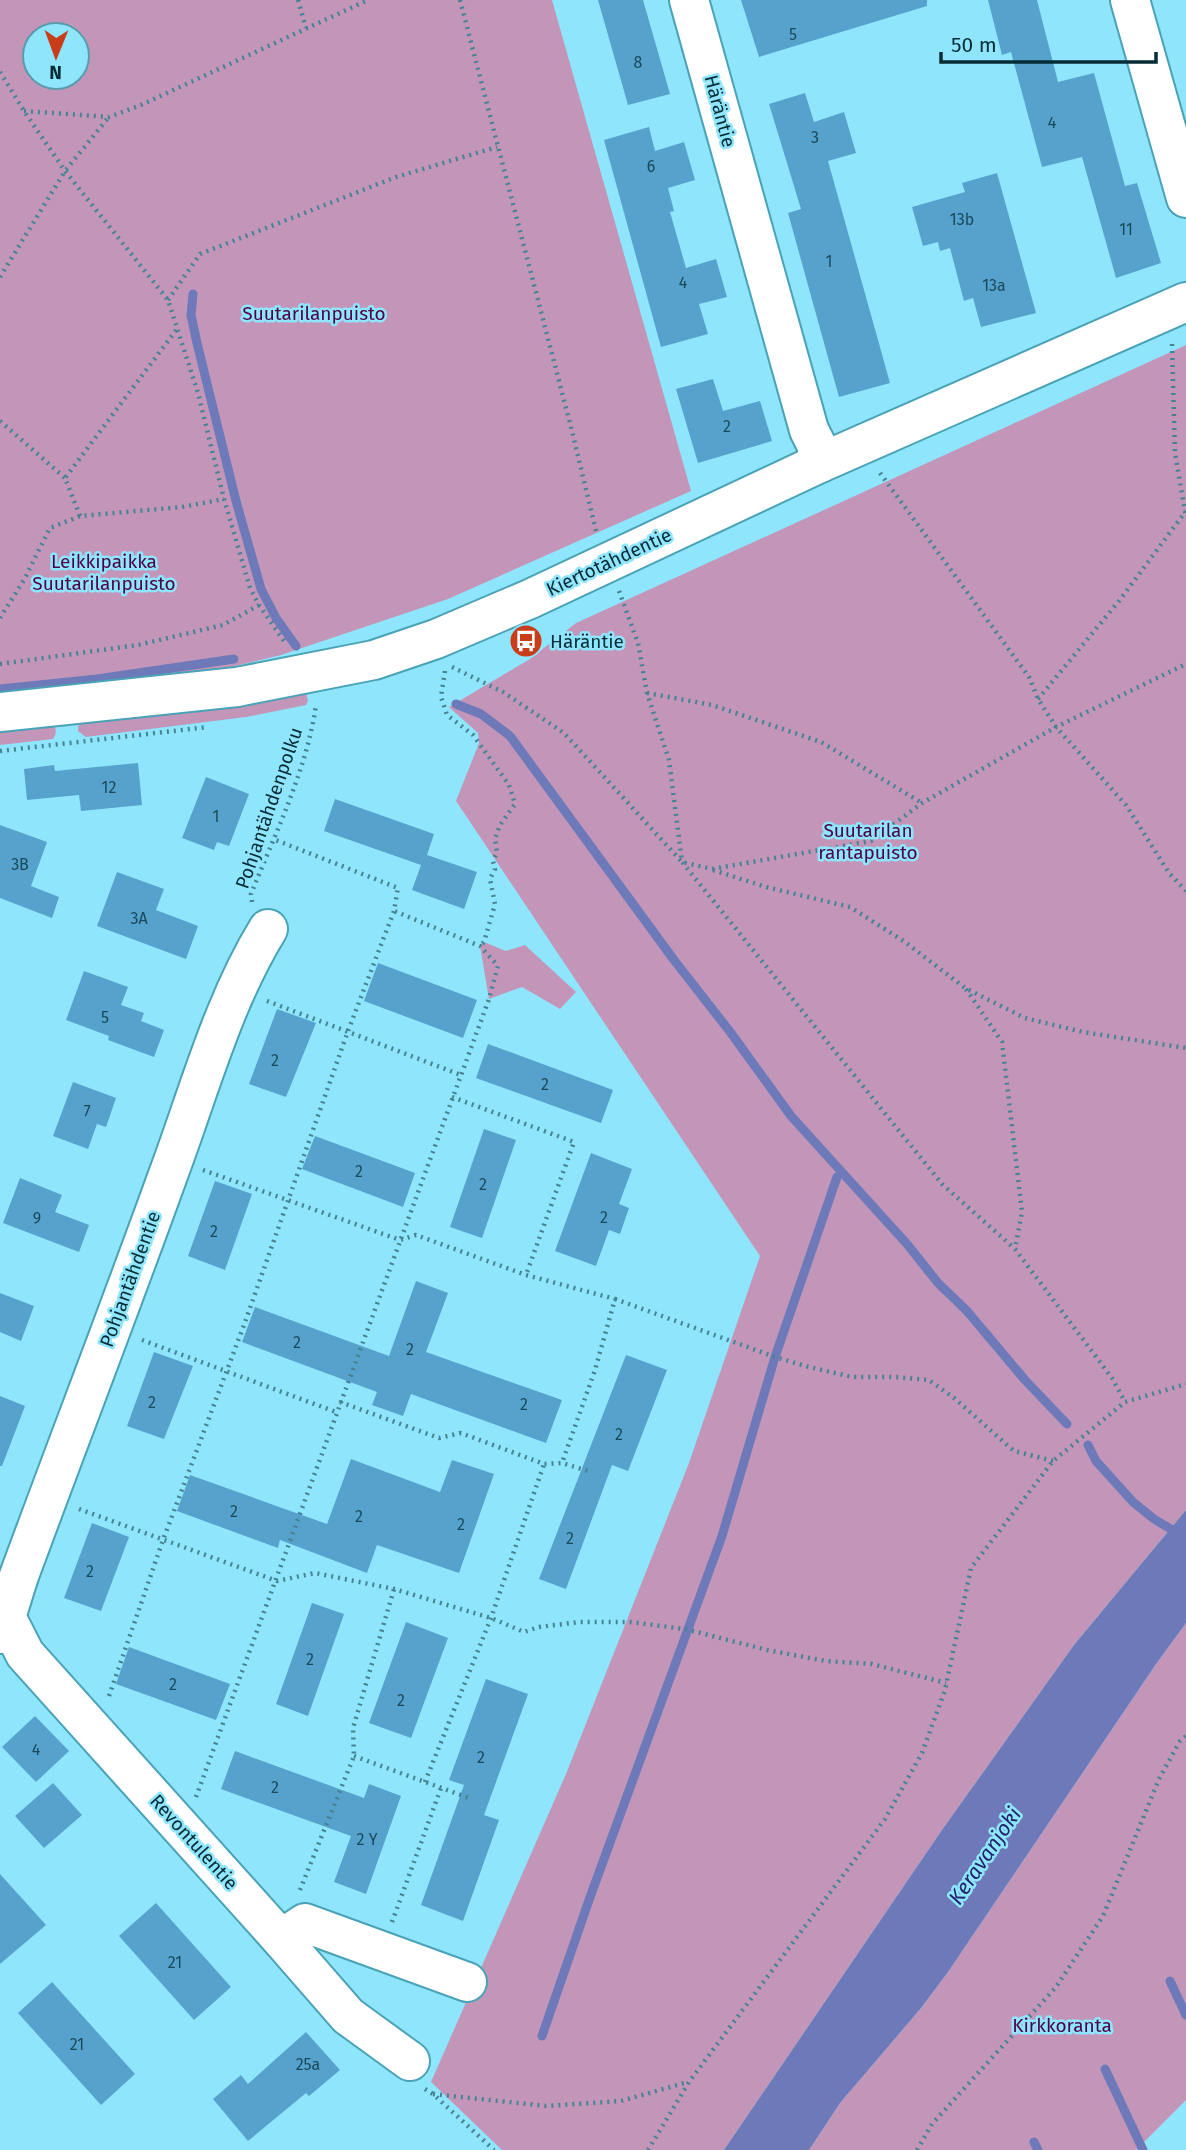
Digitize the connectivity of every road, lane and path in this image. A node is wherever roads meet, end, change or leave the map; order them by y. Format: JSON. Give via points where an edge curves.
{"nodes":[{"id":1,"x":298,"y":0,"type":"edge"},
{"id":2,"x":368,"y":0,"type":"edge"},
{"id":3,"x":460,"y":0,"type":"edge"},
{"id":4,"x":689,"y":0,"type":"edge"},
{"id":5,"x":1130,"y":0,"type":"edge"},
{"id":6,"x":306,"y":28,"type":"junction"},
{"id":7,"x":0,"y":72,"type":"edge"},
{"id":8,"x":24,"y":111,"type":"junction"},
{"id":9,"x":109,"y":117,"type":"junction"},
{"id":10,"x":497,"y":147,"type":"junction"},
{"id":11,"x":65,"y":171,"type":"junction"},
{"id":12,"x":1186,"y":198,"type":"edge"},
{"id":13,"x":0,"y":277,"type":"edge"},
{"id":14,"x":168,"y":300,"type":"junction"},
{"id":15,"x":1186,"y":302,"type":"edge"},
{"id":16,"x":178,"y":328,"type":"junction"},
{"id":17,"x":1172,"y":340,"type":"dead end"},
{"id":18,"x":0,"y":421,"type":"edge"},
{"id":19,"x":820,"y":463,"type":"junction"},
{"id":20,"x":877,"y":470,"type":"dead end"},
{"id":21,"x":65,"y":478,"type":"junction"},
{"id":22,"x":224,"y":499,"type":"junction"},
{"id":23,"x":1185,"y":514,"type":"edge"},
{"id":24,"x":80,"y":516,"type":"junction"},
{"id":25,"x":597,"y":535,"type":"dead end"},
{"id":26,"x":617,"y":584,"type":"dead end"},
{"id":27,"x":259,"y":605,"type":"junction"},
{"id":28,"x":0,"y":618,"type":"edge"},
{"id":29,"x":0,"y":664,"type":"edge"},
{"id":30,"x":1186,"y":664,"type":"edge"},
{"id":31,"x":311,"y":674,"type":"junction"},
{"id":32,"x":647,"y":694,"type":"junction"},
{"id":33,"x":1038,"y":699,"type":"junction"},
{"id":34,"x":0,"y":712,"type":"edge"},
{"id":35,"x":1056,"y":727,"type":"junction"},
{"id":36,"x":922,"y":803,"type":"junction"},
{"id":37,"x":273,"y":839,"type":"junction"},
{"id":38,"x":682,"y":862,"type":"junction"},
{"id":39,"x":712,"y":869,"type":"junction"},
{"id":40,"x":1186,"y":891,"type":"edge"},
{"id":41,"x":394,"y":911,"type":"junction"},
{"id":42,"x":261,"y":940,"type":"joint"},
{"id":43,"x":480,"y":946,"type":"junction"},
{"id":44,"x":965,"y":988,"type":"junction"},
{"id":45,"x":236,"y":990,"type":"junction"},
{"id":46,"x":348,"y":1031,"type":"junction"},
{"id":47,"x":1186,"y":1048,"type":"edge"},
{"id":48,"x":461,"y":1074,"type":"junction"},
{"id":49,"x":452,"y":1097,"type":"junction"},
{"id":50,"x":174,"y":1160,"type":"junction"},
{"id":51,"x":289,"y":1201,"type":"junction"},
{"id":52,"x":400,"y":1240,"type":"junction"},
{"id":53,"x":1015,"y":1249,"type":"junction"},
{"id":54,"x":526,"y":1275,"type":"junction"},
{"id":55,"x":615,"y":1300,"type":"junction"},
{"id":56,"x":111,"y":1329,"type":"junction"},
{"id":57,"x":226,"y":1372,"type":"junction"},
{"id":58,"x":1186,"y":1384,"type":"edge"},
{"id":59,"x":340,"y":1402,"type":"junction"},
{"id":60,"x":1125,"y":1402,"type":"junction"},
{"id":61,"x":336,"y":1412,"type":"junction"},
{"id":62,"x":1053,"y":1461,"type":"junction"},
{"id":63,"x":562,"y":1463,"type":"junction"},
{"id":64,"x":544,"y":1464,"type":"junction"},
{"id":65,"x":588,"y":1471,"type":"dead end"},
{"id":66,"x":49,"y":1497,"type":"junction"},
{"id":67,"x":163,"y":1540,"type":"junction"},
{"id":68,"x":277,"y":1581,"type":"junction"},
{"id":69,"x":394,"y":1588,"type":"junction"},
{"id":70,"x":2,"y":1618,"type":"edge"},
{"id":71,"x":491,"y":1618,"type":"junction"},
{"id":72,"x":946,"y":1683,"type":"junction"},
{"id":73,"x":108,"y":1697,"type":"dead end"},
{"id":74,"x":1186,"y":1736,"type":"edge"},
{"id":75,"x":354,"y":1756,"type":"junction"},
{"id":76,"x":425,"y":1782,"type":"junction"},
{"id":77,"x":441,"y":1788,"type":"junction"},
{"id":78,"x":470,"y":1798,"type":"dead end"},
{"id":79,"x":192,"y":1807,"type":"dead end"},
{"id":80,"x":298,"y":1894,"type":"dead end"},
{"id":81,"x":281,"y":1939,"type":"junction"},
{"id":82,"x":382,"y":1951,"type":"junction"},
{"id":83,"x":467,"y":1982,"type":"dead end"},
{"id":84,"x":410,"y":2061,"type":"joint"},
{"id":85,"x":689,"y":2082,"type":"junction"},
{"id":86,"x":433,"y":2094,"type":"junction"},
{"id":87,"x":494,"y":2150,"type":"edge"},
{"id":88,"x":648,"y":2150,"type":"edge"},
{"id":89,"x":917,"y":2150,"type":"edge"}],
"edges":[{"from":1,"to":6,"type":"path"},
{"from":2,"to":6,"type":"path"},
{"from":3,"to":10,"type":"path"},
{"from":4,"to":19,"type":"street","name":"Häräntie"},
{"from":5,"to":12,"type":"street"},
{"from":6,"to":9,"type":"path"},
{"from":7,"to":8,"type":"path"},
{"from":8,"to":9,"type":"path"},
{"from":8,"to":11,"type":"path"},
{"from":9,"to":11,"type":"path"},
{"from":10,"to":14,"type":"path","via":[[396,177],[200,254]]},
{"from":10,"to":25,"type":"path"},
{"from":11,"to":13,"type":"path"},
{"from":11,"to":14,"type":"path"},
{"from":14,"to":16,"type":"path"},
{"from":15,"to":19,"type":"street","name":"Kiertotähdentie"},
{"from":16,"to":21,"type":"path"},
{"from":16,"to":22,"type":"path"},
{"from":17,"to":23,"type":"path","via":[[1175,453]]},
{"from":18,"to":21,"type":"path"},
{"from":19,"to":31,"type":"street","name":"Kiertotähdentie","via":[[436,639],[374,660]]},
{"from":20,"to":33,"type":"path","via":[[1029,677]]},
{"from":21,"to":24,"type":"path"},
{"from":22,"to":24,"type":"path"},
{"from":22,"to":27,"type":"path"},
{"from":23,"to":33,"type":"path"},
{"from":24,"to":28,"type":"path","via":[[50,528]]},
{"from":26,"to":32,"type":"path","via":[[638,643]]},
{"from":27,"to":29,"type":"path","via":[[223,625],[138,645]]},
{"from":27,"to":31,"type":"path"},
{"from":30,"to":35,"type":"path"},
{"from":31,"to":34,"type":"street","name":"Kiertotähdentie","via":[[237,687]]},
{"from":31,"to":37,"type":"path","name":"Pohjantähdenpolku","via":[[316,697],[310,740]]},
{"from":32,"to":36,"type":"path","via":[[712,705],[821,742]]},
{"from":32,"to":38,"type":"path","via":[[669,760]]},
{"from":33,"to":35,"type":"path"},
{"from":35,"to":36,"type":"path"},
{"from":35,"to":40,"type":"path","via":[[1126,805],[1168,873]]},
{"from":36,"to":39,"type":"path","via":[[871,841]]},
{"from":37,"to":41,"type":"path","via":[[398,888]]},
{"from":37,"to":42,"type":"path","name":"Pohjantähdenpolku","via":[[251,894]]},
{"from":38,"to":39,"type":"path"},
{"from":38,"to":43,"type":"path","via":[[564,733],[503,692],[446,664],[441,697],[447,715],[473,735],[509,785],[515,804],[495,839],[491,879],[495,904]]},
{"from":38,"to":53,"type":"path","via":[[942,1184]]},
{"from":39,"to":44,"type":"path","via":[[849,907]]},
{"from":41,"to":43,"type":"path"},
{"from":41,"to":46,"type":"path"},
{"from":42,"to":45,"type":"street","name":"Pohjantähdentie"},
{"from":43,"to":48,"type":"path","via":[[498,967]]},
{"from":44,"to":47,"type":"path","via":[[1025,1018]]},
{"from":44,"to":53,"type":"path","via":[[1002,1042],[1022,1212]]},
{"from":45,"to":46,"type":"path"},
{"from":45,"to":50,"type":"street","name":"Pohjantähdentie"},
{"from":46,"to":48,"type":"path"},
{"from":46,"to":51,"type":"path"},
{"from":48,"to":49,"type":"path"},
{"from":49,"to":52,"type":"path"},
{"from":49,"to":54,"type":"path","via":[[574,1142]]},
{"from":50,"to":51,"type":"path"},
{"from":50,"to":56,"type":"street","name":"Pohjantähdentie"},
{"from":51,"to":52,"type":"path"},
{"from":51,"to":57,"type":"path"},
{"from":52,"to":54,"type":"path","via":[[416,1235]]},
{"from":52,"to":59,"type":"path"},
{"from":53,"to":60,"type":"path"},
{"from":54,"to":55,"type":"path"},
{"from":55,"to":62,"type":"path","via":[[805,1366],[852,1377],[929,1380],[1014,1451]]},
{"from":55,"to":63,"type":"path"},
{"from":56,"to":57,"type":"path"},
{"from":56,"to":66,"type":"street","name":"Pohjantähdentie"},
{"from":57,"to":61,"type":"path"},
{"from":57,"to":67,"type":"path"},
{"from":58,"to":60,"type":"path"},
{"from":59,"to":61,"type":"path"},
{"from":59,"to":64,"type":"path","via":[[439,1438],[461,1433]]},
{"from":60,"to":62,"type":"path"},
{"from":61,"to":68,"type":"path"},
{"from":62,"to":72,"type":"path","via":[[971,1568]]},
{"from":63,"to":64,"type":"path"},
{"from":63,"to":65,"type":"path"},
{"from":64,"to":71,"type":"path"},
{"from":66,"to":67,"type":"path"},
{"from":66,"to":70,"type":"street","name":"Pohjantähdentie"},
{"from":67,"to":68,"type":"path"},
{"from":67,"to":73,"type":"path"},
{"from":68,"to":69,"type":"path","via":[[315,1573]]},
{"from":68,"to":79,"type":"path"},
{"from":69,"to":71,"type":"path"},
{"from":69,"to":75,"type":"path","via":[[353,1728]]},
{"from":70,"to":81,"type":"street","name":"Revontulentie","via":[[24,1654]]},
{"from":71,"to":72,"type":"path","via":[[524,1632],[579,1622],[685,1629],[767,1650],[872,1664]]},
{"from":71,"to":76,"type":"path"},
{"from":72,"to":85,"type":"path","via":[[922,1753],[885,1819]]},
{"from":74,"to":89,"type":"path","via":[[1159,1779],[1103,1916],[1056,1987],[932,2124]]},
{"from":75,"to":76,"type":"path"},
{"from":75,"to":80,"type":"path"},
{"from":76,"to":77,"type":"path"},
{"from":77,"to":78,"type":"path"},
{"from":77,"to":82,"type":"path"},
{"from":81,"to":82,"type":"street","via":[[305,1923]]},
{"from":81,"to":84,"type":"street","name":"Revontulentie","via":[[348,2016]]},
{"from":82,"to":83,"type":"street"},
{"from":84,"to":86,"type":"path","via":[[421,2086]]},
{"from":85,"to":86,"type":"path","via":[[621,2101],[545,2106]]},
{"from":85,"to":88,"type":"path"},
{"from":86,"to":87,"type":"path"}]}
